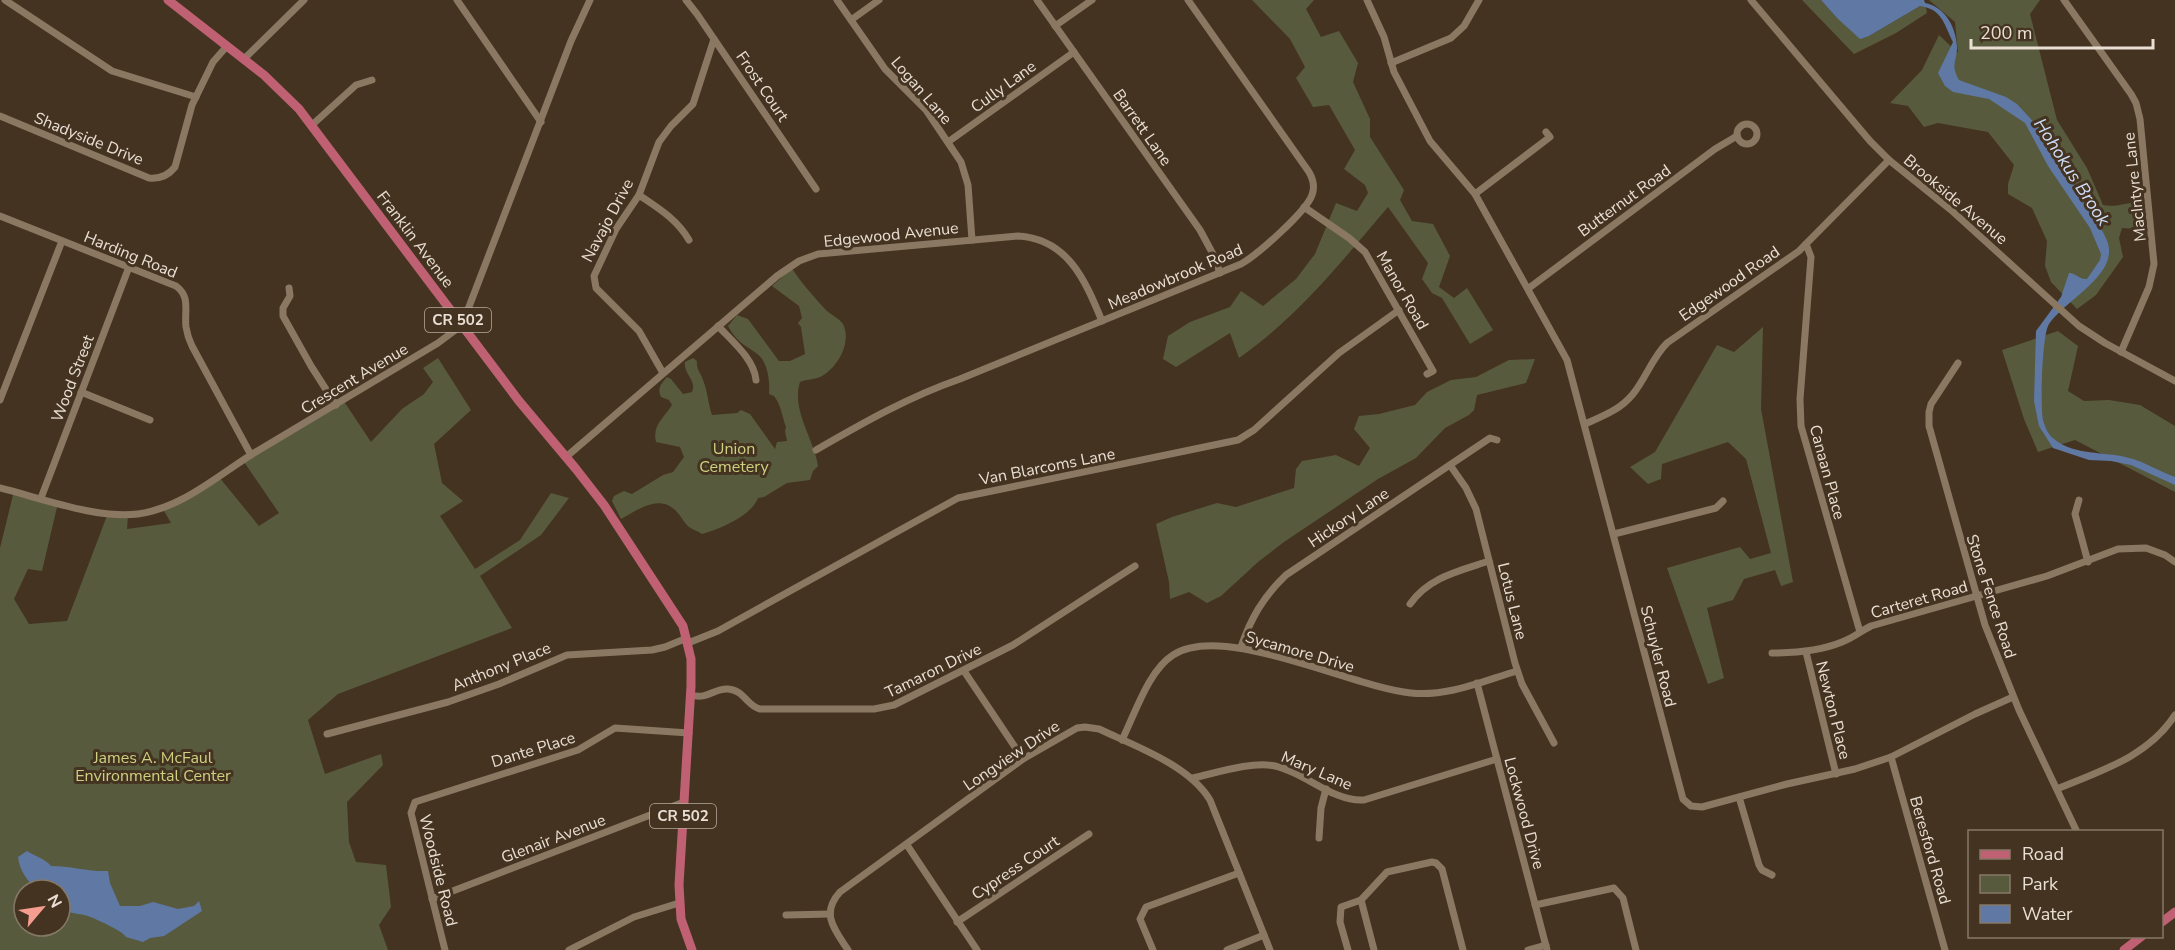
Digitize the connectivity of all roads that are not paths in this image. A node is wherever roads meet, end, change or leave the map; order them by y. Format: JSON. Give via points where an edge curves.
{"nodes":[{"id":1,"x":5,"y":0,"type":"edge"},
{"id":2,"x":168,"y":0,"type":"edge"},
{"id":3,"x":304,"y":0,"type":"edge"},
{"id":4,"x":457,"y":0,"type":"edge"},
{"id":5,"x":590,"y":0,"type":"edge"},
{"id":6,"x":686,"y":0,"type":"edge"},
{"id":7,"x":837,"y":0,"type":"edge"},
{"id":8,"x":879,"y":0,"type":"edge"},
{"id":9,"x":1037,"y":0,"type":"edge"},
{"id":10,"x":1092,"y":0,"type":"edge"},
{"id":11,"x":1188,"y":0,"type":"edge"},
{"id":12,"x":1366,"y":0,"type":"edge"},
{"id":13,"x":1479,"y":0,"type":"edge"},
{"id":14,"x":1751,"y":0,"type":"edge"},
{"id":15,"x":2064,"y":0,"type":"edge"},
{"id":16,"x":851,"y":20,"type":"junction"},
{"id":17,"x":1055,"y":26,"type":"junction"},
{"id":18,"x":714,"y":39,"type":"junction"},
{"id":19,"x":227,"y":46,"type":"junction"},
{"id":20,"x":1074,"y":52,"type":"junction"},
{"id":21,"x":244,"y":59,"type":"junction"},
{"id":22,"x":1391,"y":63,"type":"junction"},
{"id":23,"x":372,"y":80,"type":"dead end"},
{"id":24,"x":196,"y":97,"type":"junction"},
{"id":25,"x":0,"y":116,"type":"edge"},
{"id":26,"x":541,"y":122,"type":"junction"},
{"id":27,"x":312,"y":125,"type":"junction"},
{"id":28,"x":1546,"y":132,"type":"dead end"},
{"id":29,"x":1737,"y":136,"type":"dead end"},
{"id":30,"x":948,"y":142,"type":"junction"},
{"id":31,"x":1889,"y":160,"type":"junction"},
{"id":32,"x":816,"y":189,"type":"dead end"},
{"id":33,"x":1475,"y":194,"type":"junction"},
{"id":34,"x":639,"y":195,"type":"junction"},
{"id":35,"x":1304,"y":207,"type":"junction"},
{"id":36,"x":0,"y":216,"type":"edge"},
{"id":37,"x":689,"y":240,"type":"dead end"},
{"id":38,"x":972,"y":240,"type":"junction"},
{"id":39,"x":62,"y":241,"type":"junction"},
{"id":40,"x":1806,"y":244,"type":"junction"},
{"id":41,"x":129,"y":267,"type":"junction"},
{"id":42,"x":1220,"y":273,"type":"junction"},
{"id":43,"x":289,"y":288,"type":"dead end"},
{"id":44,"x":1529,"y":288,"type":"junction"},
{"id":45,"x":1399,"y":309,"type":"junction"},
{"id":46,"x":1102,"y":321,"type":"junction"},
{"id":47,"x":462,"y":325,"type":"junction"},
{"id":48,"x":718,"y":326,"type":"junction"},
{"id":49,"x":2121,"y":352,"type":"junction"},
{"id":50,"x":1958,"y":363,"type":"dead end"},
{"id":51,"x":663,"y":374,"type":"junction"},
{"id":52,"x":1427,"y":374,"type":"dead end"},
{"id":53,"x":756,"y":380,"type":"dead end"},
{"id":54,"x":2175,"y":381,"type":"edge"},
{"id":55,"x":81,"y":392,"type":"junction"},
{"id":56,"x":0,"y":400,"type":"edge"},
{"id":57,"x":336,"y":405,"type":"junction"},
{"id":58,"x":150,"y":420,"type":"dead end"},
{"id":59,"x":1585,"y":424,"type":"junction"},
{"id":60,"x":1497,"y":440,"type":"dead end"},
{"id":61,"x":816,"y":450,"type":"dead end"},
{"id":62,"x":251,"y":455,"type":"junction"},
{"id":63,"x":566,"y":457,"type":"junction"},
{"id":64,"x":1450,"y":465,"type":"junction"},
{"id":65,"x":0,"y":488,"type":"edge"},
{"id":66,"x":40,"y":498,"type":"junction"},
{"id":67,"x":2079,"y":500,"type":"dead end"},
{"id":68,"x":1723,"y":501,"type":"dead end"},
{"id":69,"x":1614,"y":534,"type":"junction"},
{"id":70,"x":1489,"y":561,"type":"junction"},
{"id":71,"x":2088,"y":562,"type":"junction"},
{"id":72,"x":2175,"y":562,"type":"edge"},
{"id":73,"x":1135,"y":566,"type":"dead end"},
{"id":74,"x":1976,"y":596,"type":"junction"},
{"id":75,"x":1410,"y":604,"type":"dead end"},
{"id":76,"x":1860,"y":632,"type":"junction"},
{"id":77,"x":688,"y":640,"type":"junction"},
{"id":78,"x":1240,"y":647,"type":"junction"},
{"id":79,"x":1806,"y":652,"type":"junction"},
{"id":80,"x":1772,"y":653,"type":"dead end"},
{"id":81,"x":964,"y":671,"type":"junction"},
{"id":82,"x":1517,"y":671,"type":"junction"},
{"id":83,"x":1477,"y":683,"type":"junction"},
{"id":84,"x":691,"y":695,"type":"junction"},
{"id":85,"x":2013,"y":697,"type":"junction"},
{"id":86,"x":2175,"y":716,"type":"edge"},
{"id":87,"x":688,"y":733,"type":"junction"},
{"id":88,"x":327,"y":734,"type":"dead end"},
{"id":89,"x":1122,"y":740,"type":"junction"},
{"id":90,"x":1554,"y":743,"type":"dead end"},
{"id":91,"x":1891,"y":758,"type":"junction"},
{"id":92,"x":1023,"y":759,"type":"junction"},
{"id":93,"x":1497,"y":759,"type":"junction"},
{"id":94,"x":1836,"y":774,"type":"junction"},
{"id":95,"x":1193,"y":778,"type":"junction"},
{"id":96,"x":1326,"y":789,"type":"junction"},
{"id":97,"x":2056,"y":789,"type":"junction"},
{"id":98,"x":1739,"y":797,"type":"junction"},
{"id":99,"x":418,"y":800,"type":"joint"},
{"id":100,"x":684,"y":802,"type":"junction"},
{"id":101,"x":2076,"y":830,"type":"edge"},
{"id":102,"x":1089,"y":834,"type":"dead end"},
{"id":103,"x":1319,"y":838,"type":"dead end"},
{"id":104,"x":907,"y":845,"type":"junction"},
{"id":105,"x":1239,"y":873,"type":"junction"},
{"id":106,"x":1772,"y":875,"type":"dead end"},
{"id":107,"x":432,"y":899,"type":"junction"},
{"id":108,"x":1361,"y":900,"type":"junction"},
{"id":109,"x":679,"y":903,"type":"junction"},
{"id":110,"x":1535,"y":905,"type":"junction"},
{"id":111,"x":2175,"y":912,"type":"edge"},
{"id":112,"x":830,"y":914,"type":"junction"},
{"id":113,"x":786,"y":915,"type":"dead end"},
{"id":114,"x":2163,"y":921,"type":"edge"},
{"id":115,"x":957,"y":922,"type":"junction"},
{"id":116,"x":1264,"y":935,"type":"junction"},
{"id":117,"x":2139,"y":938,"type":"edge"},
{"id":118,"x":1546,"y":948,"type":"edge"},
{"id":119,"x":445,"y":950,"type":"edge"},
{"id":120,"x":569,"y":950,"type":"edge"},
{"id":121,"x":692,"y":950,"type":"edge"},
{"id":122,"x":848,"y":950,"type":"edge"},
{"id":123,"x":977,"y":950,"type":"edge"},
{"id":124,"x":1153,"y":950,"type":"edge"},
{"id":125,"x":1227,"y":950,"type":"edge"},
{"id":126,"x":1270,"y":950,"type":"edge"},
{"id":127,"x":1348,"y":950,"type":"edge"},
{"id":128,"x":1374,"y":950,"type":"edge"},
{"id":129,"x":1463,"y":950,"type":"edge"},
{"id":130,"x":1528,"y":950,"type":"edge"},
{"id":131,"x":1636,"y":950,"type":"edge"},
{"id":132,"x":1945,"y":950,"type":"edge"},
{"id":133,"x":2124,"y":950,"type":"edge"}],
"edges":[{"from":1,"to":24,"type":"street","via":[[112,71]]},
{"from":2,"to":19,"type":"main road","name":"Franklin Avenue","number":"CR 502"},
{"from":3,"to":21,"type":"street"},
{"from":4,"to":26,"type":"street"},
{"from":5,"to":26,"type":"street"},
{"from":6,"to":18,"type":"street","name":"Frost Court"},
{"from":7,"to":16,"type":"street","name":"Logan Lane"},
{"from":8,"to":16,"type":"street"},
{"from":9,"to":17,"type":"street","name":"Barrett Lane"},
{"from":10,"to":17,"type":"street"},
{"from":11,"to":35,"type":"street","via":[[1309,172],[1313,190]]},
{"from":12,"to":22,"type":"street","name":"Schuyler Road","via":[[1384,37]]},
{"from":13,"to":22,"type":"street","via":[[1464,26],[1451,38]]},
{"from":14,"to":31,"type":"street","name":"Brookside Avenue"},
{"from":15,"to":49,"type":"street","name":"MacIntyre Lane","via":[[2131,94],[2140,119],[2154,264],[2149,287]]},
{"from":16,"to":30,"type":"street","name":"Logan Lane","via":[[885,69],[926,110]]},
{"from":17,"to":20,"type":"street","name":"Barrett Lane"},
{"from":18,"to":32,"type":"street","name":"Frost Court"},
{"from":18,"to":34,"type":"street","name":"Navajo Drive","via":[[693,104],[659,142]]},
{"from":19,"to":21,"type":"main road","name":"Franklin Avenue","number":"CR 502"},
{"from":19,"to":24,"type":"street","name":"Shadyside Drive","via":[[213,62]]},
{"from":20,"to":30,"type":"street","name":"Cully Lane"},
{"from":20,"to":42,"type":"street","name":"Barrett Lane","via":[[1200,230]]},
{"from":21,"to":27,"type":"main road","name":"Franklin Avenue","number":"CR 502","via":[[286,95]]},
{"from":22,"to":33,"type":"street","name":"Schuyler Road","via":[[1430,141]]},
{"from":23,"to":27,"type":"street","via":[[356,85]]},
{"from":24,"to":25,"type":"street","name":"Shadyside Drive","via":[[174,167],[155,178]]},
{"from":26,"to":47,"type":"street"},
{"from":27,"to":47,"type":"main road","name":"Franklin Avenue","number":"CR 502"},
{"from":28,"to":33,"type":"street","via":[[1550,137]]},
{"from":29,"to":44,"type":"street","name":"Butternut Road"},
{"from":30,"to":38,"type":"street","name":"Logan Lane","via":[[965,172]]},
{"from":31,"to":40,"type":"street","name":"Edgewood Road"},
{"from":31,"to":49,"type":"street","name":"Brookside Avenue","via":[[1951,210],[2063,312]]},
{"from":33,"to":44,"type":"street","name":"Schuyler Road"},
{"from":34,"to":37,"type":"street","via":[[677,223]]},
{"from":34,"to":51,"type":"street","name":"Navajo Drive","via":[[616,229],[593,280],[596,288],[639,331]]},
{"from":35,"to":42,"type":"street","name":"Meadowbrook Road","via":[[1251,258]]},
{"from":35,"to":45,"type":"street","name":"Manor Road","via":[[1365,252]]},
{"from":36,"to":39,"type":"street","name":"Harding Road"},
{"from":38,"to":46,"type":"street","name":"Edgewood Avenue","via":[[1028,236],[1047,242],[1070,260]]},
{"from":38,"to":48,"type":"street","name":"Edgewood Avenue","via":[[807,257],[789,267]]},
{"from":39,"to":41,"type":"street","name":"Harding Road"},
{"from":39,"to":56,"type":"street"},
{"from":40,"to":59,"type":"street","name":"Edgewood Road","via":[[1667,343],[1626,401]]},
{"from":40,"to":76,"type":"street","name":"Canaan Place","via":[[1811,257],[1801,426]]},
{"from":41,"to":55,"type":"street","name":"Wood Street"},
{"from":41,"to":62,"type":"street","name":"Harding Road","via":[[183,292],[192,346]]},
{"from":42,"to":46,"type":"street","name":"Meadowbrook Road"},
{"from":43,"to":57,"type":"street","via":[[283,316]]},
{"from":44,"to":59,"type":"street","name":"Schuyler Road","via":[[1567,360]]},
{"from":45,"to":52,"type":"street","name":"Manor Road","via":[[1433,371]]},
{"from":45,"to":77,"type":"street","name":"Van Blarcoms Lane","via":[[1339,352],[1238,440],[958,498],[717,631]]},
{"from":46,"to":61,"type":"street","name":"Meadowbrook Road","via":[[910,398]]},
{"from":47,"to":57,"type":"street","name":"Crescent Avenue"},
{"from":47,"to":63,"type":"main road","name":"Franklin Avenue","number":"CR 502","via":[[529,415]]},
{"from":48,"to":51,"type":"street","name":"Edgewood Avenue"},
{"from":48,"to":53,"type":"street","via":[[744,354]]},
{"from":49,"to":54,"type":"street","name":"Brookside Avenue"},
{"from":50,"to":74,"type":"street","name":"Stone Fence Road","via":[[1931,404],[1928,420]]},
{"from":51,"to":63,"type":"street","name":"Edgewood Avenue"},
{"from":55,"to":58,"type":"street"},
{"from":55,"to":66,"type":"street","name":"Wood Street"},
{"from":57,"to":62,"type":"street","name":"Crescent Avenue"},
{"from":59,"to":69,"type":"street","name":"Schuyler Road"},
{"from":60,"to":64,"type":"street","name":"Hickory Lane","via":[[1490,438]]},
{"from":62,"to":66,"type":"street","name":"Crescent Avenue","via":[[184,499],[153,511],[111,514]]},
{"from":63,"to":77,"type":"main road","name":"Franklin Avenue","number":"CR 502","via":[[613,518],[677,615]]},
{"from":64,"to":70,"type":"street","name":"Lotus Lane","via":[[1472,499]]},
{"from":64,"to":78,"type":"street","name":"Hickory Lane","via":[[1286,576],[1258,607]]},
{"from":65,"to":66,"type":"street","name":"Crescent Avenue"},
{"from":67,"to":71,"type":"street","via":[[2074,514]]},
{"from":68,"to":69,"type":"street","via":[[1716,508]]},
{"from":69,"to":98,"type":"street","name":"Schuyler Road","via":[[1680,795],[1686,803],[1697,807]]},
{"from":70,"to":75,"type":"street","via":[[1432,581]]},
{"from":70,"to":82,"type":"street","name":"Lotus Lane"},
{"from":71,"to":72,"type":"street","name":"Carteret Road","via":[[2118,549],[2136,547],[2155,551]]},
{"from":71,"to":74,"type":"street","name":"Carteret Road"},
{"from":73,"to":81,"type":"street","name":"Tamaron Drive","via":[[1013,645]]},
{"from":74,"to":76,"type":"street","name":"Carteret Road"},
{"from":74,"to":85,"type":"street","name":"Stone Fence Road"},
{"from":76,"to":79,"type":"street","name":"Carteret Road","via":[[1843,642]]},
{"from":77,"to":84,"type":"main road","name":"Franklin Avenue","number":"CR 502"},
{"from":77,"to":88,"type":"street","name":"Anthony Place","via":[[652,650],[567,655],[448,702]]},
{"from":78,"to":83,"type":"street","name":"Sycamore Drive","via":[[1410,693],[1435,693]]},
{"from":78,"to":89,"type":"street","name":"Sycamore Drive","via":[[1200,645],[1172,655],[1152,677]]},
{"from":79,"to":80,"type":"street","name":"Carteret Road"},
{"from":79,"to":94,"type":"street","name":"Newton Place"},
{"from":81,"to":84,"type":"street","name":"Tamaron Drive","via":[[894,705],[874,709],[760,710],[730,688],[702,697]]},
{"from":81,"to":92,"type":"street"},
{"from":82,"to":83,"type":"street","name":"Sycamore Drive"},
{"from":82,"to":90,"type":"street","name":"Lotus Lane"},
{"from":83,"to":93,"type":"street","name":"Lockwood Drive"},
{"from":84,"to":87,"type":"main road","number":"CR 502"},
{"from":85,"to":91,"type":"street","name":"Schuyler Road"},
{"from":85,"to":97,"type":"street","name":"Stone Fence Road"},
{"from":86,"to":97,"type":"street","via":[[2140,752]]},
{"from":87,"to":99,"type":"street","name":"Dante Place","via":[[615,728],[578,750]]},
{"from":87,"to":100,"type":"main road","number":"CR 502"},
{"from":89,"to":92,"type":"street","name":"Longview Drive","via":[[1092,727],[1077,728]]},
{"from":89,"to":95,"type":"street","name":"Longview Drive"},
{"from":91,"to":94,"type":"street","name":"Schuyler Road"},
{"from":91,"to":132,"type":"street","name":"Beresford Road"},
{"from":92,"to":104,"type":"street","name":"Longview Drive"},
{"from":93,"to":96,"type":"street","name":"Mary Lane","via":[[1364,800],[1350,800]]},
{"from":93,"to":110,"type":"street","name":"Lockwood Drive"},
{"from":94,"to":98,"type":"street","name":"Schuyler Road"},
{"from":95,"to":96,"type":"street","name":"Mary Lane","via":[[1264,764],[1283,768]]},
{"from":95,"to":105,"type":"street","name":"Longview Drive","via":[[1210,800]]},
{"from":96,"to":103,"type":"street"},
{"from":97,"to":101,"type":"street","name":"Stone Fence Road"},
{"from":98,"to":106,"type":"street","via":[[1759,865]]},
{"from":99,"to":107,"type":"street","name":"Woodside Road","via":[[411,813]]},
{"from":100,"to":107,"type":"street","name":"Glenair Avenue"},
{"from":100,"to":109,"type":"main road","number":"CR 502"},
{"from":102,"to":115,"type":"street","name":"Cypress Court"},
{"from":104,"to":112,"type":"street","name":"Longview Drive","via":[[840,892],[832,902]]},
{"from":104,"to":115,"type":"street"},
{"from":105,"to":116,"type":"street","name":"Longview Drive"},
{"from":105,"to":124,"type":"street","via":[[1146,907],[1140,919]]},
{"from":107,"to":119,"type":"street","name":"Woodside Road"},
{"from":108,"to":127,"type":"street","via":[[1341,907],[1340,922]]},
{"from":108,"to":128,"type":"street"},
{"from":108,"to":129,"type":"street","via":[[1387,872],[1436,863],[1442,869]]},
{"from":109,"to":120,"type":"street","via":[[634,916]]},
{"from":109,"to":121,"type":"main road","number":"CR 502"},
{"from":110,"to":118,"type":"street","name":"Lockwood Drive"},
{"from":110,"to":131,"type":"street","via":[[1610,888],[1618,891]]},
{"from":111,"to":114,"type":"main road"},
{"from":112,"to":113,"type":"street"},
{"from":112,"to":122,"type":"street","via":[[833,927]]},
{"from":115,"to":123,"type":"street"},
{"from":116,"to":125,"type":"street"},
{"from":116,"to":126,"type":"street","name":"Longview Drive"},
{"from":117,"to":133,"type":"main road"},
{"from":118,"to":130,"type":"street"}]}
